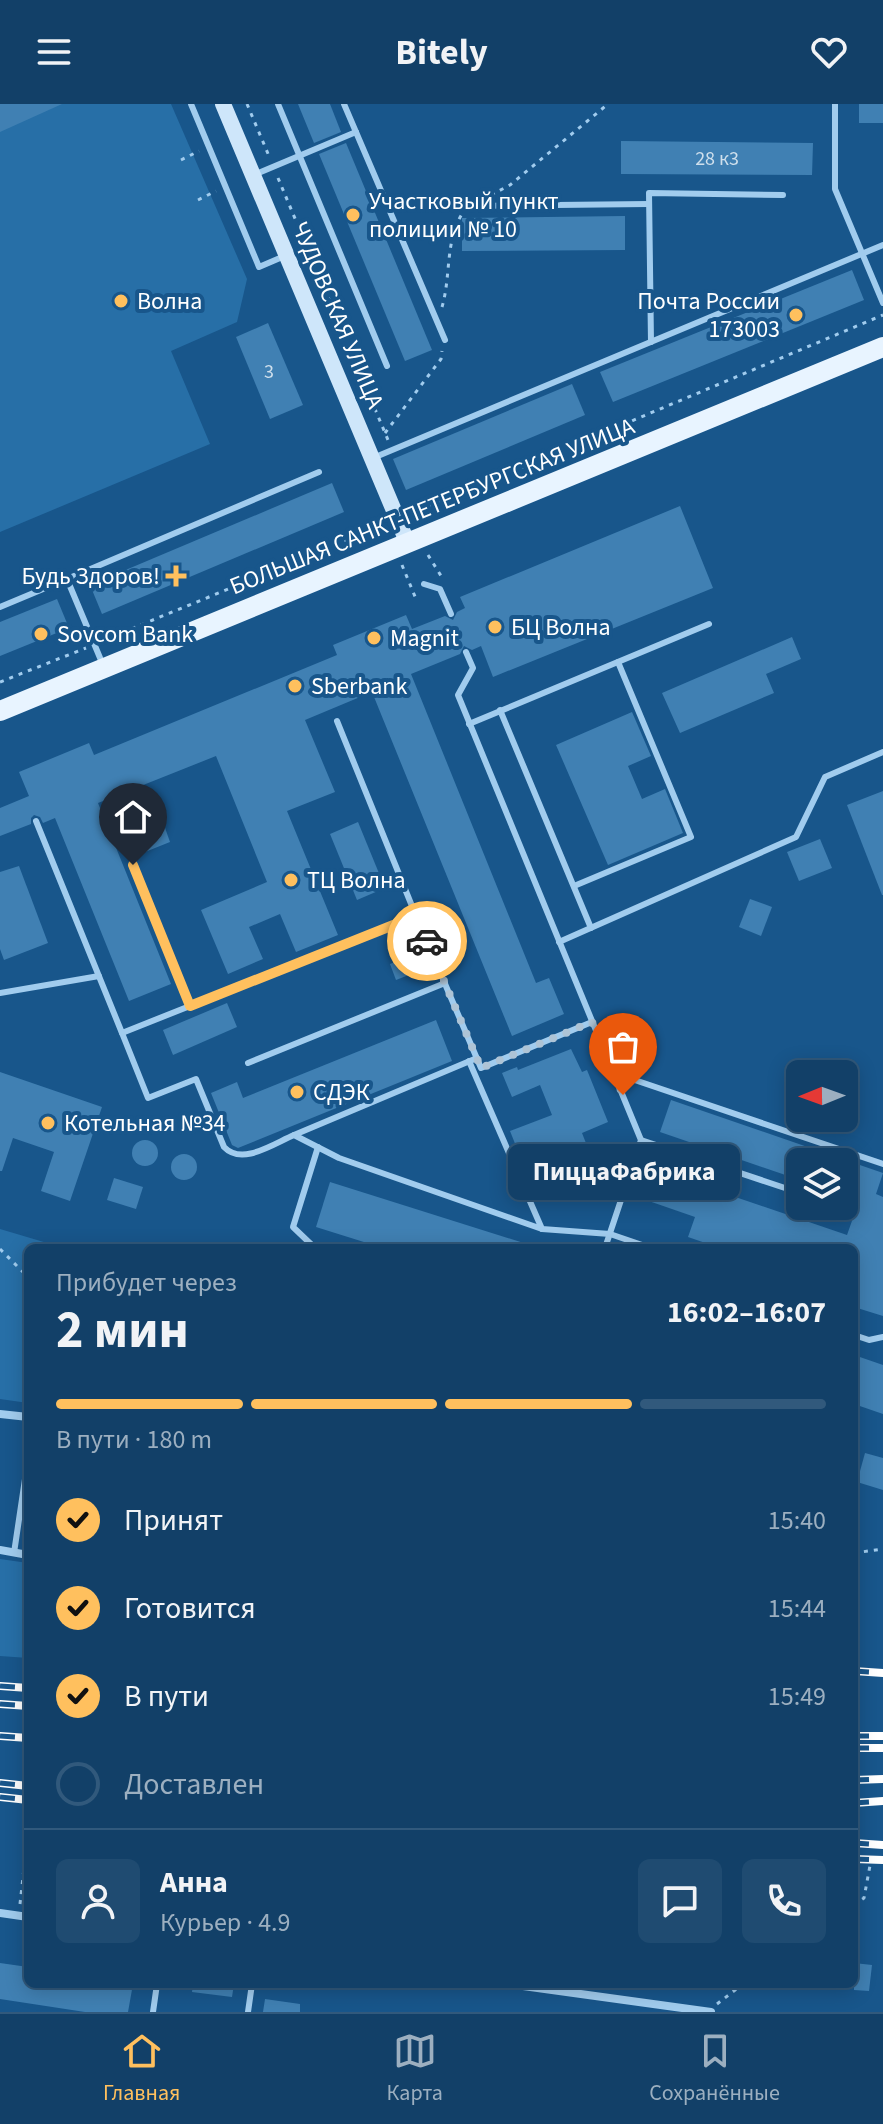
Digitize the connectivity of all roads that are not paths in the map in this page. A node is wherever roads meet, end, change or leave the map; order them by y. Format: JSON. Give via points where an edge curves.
{"nodes":[{"id":1,"x":191,"y":104,"type":"edge"},
{"id":2,"x":223,"y":104,"type":"edge"},
{"id":3,"x":278,"y":104,"type":"edge"},
{"id":4,"x":344,"y":104,"type":"edge"},
{"id":5,"x":835,"y":104,"type":"edge"},
{"id":6,"x":356,"y":132,"type":"junction"},
{"id":7,"x":300,"y":156,"type":"junction"},
{"id":8,"x":254,"y":175,"type":"junction"},
{"id":9,"x":783,"y":195,"type":"dead end"},
{"id":10,"x":649,"y":204,"type":"junction"},
{"id":11,"x":469,"y":206,"type":"dead end"},
{"id":12,"x":883,"y":245,"type":"edge"},
{"id":13,"x":862,"y":254,"type":"junction"},
{"id":14,"x":287,"y":255,"type":"junction"},
{"id":15,"x":883,"y":303,"type":"edge"},
{"id":16,"x":445,"y":340,"type":"road end"},
{"id":17,"x":651,"y":342,"type":"junction"},
{"id":18,"x":883,"y":347,"type":"edge"},
{"id":19,"x":387,"y":366,"type":"dead end"},
{"id":20,"x":372,"y":459,"type":"junction"},
{"id":21,"x":319,"y":472,"type":"dead end"},
{"id":22,"x":408,"y":544,"type":"junction"},
{"id":23,"x":67,"y":579,"type":"junction"},
{"id":24,"x":424,"y":584,"type":"dead end"},
{"id":25,"x":0,"y":607,"type":"edge"},
{"id":26,"x":451,"y":614,"type":"dead end"},
{"id":27,"x":709,"y":624,"type":"dead end"},
{"id":28,"x":466,"y":652,"type":"dead end"},
{"id":29,"x":618,"y":662,"type":"junction"},
{"id":30,"x":105,"y":668,"type":"junction"},
{"id":31,"x":500,"y":710,"type":"junction"},
{"id":32,"x":0,"y":711,"type":"edge"},
{"id":33,"x":337,"y":721,"type":"dead end"},
{"id":34,"x":469,"y":724,"type":"junction"},
{"id":35,"x":883,"y":752,"type":"edge"},
{"id":36,"x":36,"y":821,"type":"dead end"},
{"id":37,"x":133,"y":865,"type":"dead end"},
{"id":38,"x":574,"y":886,"type":"junction"},
{"id":39,"x":416,"y":916,"type":"junction"},
{"id":40,"x":591,"y":928,"type":"junction"},
{"id":41,"x":559,"y":942,"type":"junction"},
{"id":42,"x":99,"y":976,"type":"junction"},
{"id":43,"x":445,"y":983,"type":"junction"},
{"id":44,"x":0,"y":993,"type":"edge"},
{"id":45,"x":190,"y":1006,"type":"junction"},
{"id":46,"x":592,"y":1022,"type":"junction"},
{"id":47,"x":122,"y":1033,"type":"junction"},
{"id":48,"x":473,"y":1060,"type":"junction"},
{"id":49,"x":248,"y":1063,"type":"dead end"},
{"id":50,"x":614,"y":1073,"type":"junction"},
{"id":51,"x":294,"y":1135,"type":"junction"},
{"id":52,"x":641,"y":1140,"type":"junction"},
{"id":53,"x":318,"y":1147,"type":"junction"},
{"id":54,"x":883,"y":1164,"type":"edge"},
{"id":55,"x":786,"y":1188,"type":"edge"},
{"id":56,"x":542,"y":1229,"type":"junction"},
{"id":57,"x":610,"y":1234,"type":"junction"},
{"id":58,"x":311,"y":1244,"type":"edge"},
{"id":59,"x":606,"y":1244,"type":"edge"},
{"id":60,"x":639,"y":1244,"type":"edge"},
{"id":61,"x":858,"y":1336,"type":"edge"},
{"id":62,"x":883,"y":1337,"type":"edge"},
{"id":63,"x":0,"y":1414,"type":"edge"},
{"id":64,"x":24,"y":1417,"type":"edge"},
{"id":65,"x":24,"y":1486,"type":"edge"},
{"id":66,"x":0,"y":1550,"type":"edge"},
{"id":67,"x":14,"y":1553,"type":"junction"},
{"id":68,"x":24,"y":1554,"type":"edge"},
{"id":69,"x":0,"y":1913,"type":"edge"},
{"id":70,"x":24,"y":1916,"type":"edge"},
{"id":71,"x":156,"y":1988,"type":"edge"},
{"id":72,"x":251,"y":1988,"type":"edge"},
{"id":73,"x":537,"y":1988,"type":"edge"},
{"id":74,"x":153,"y":2012,"type":"edge"},
{"id":75,"x":248,"y":2012,"type":"edge"},
{"id":76,"x":708,"y":2012,"type":"edge"}],
"edges":[{"from":1,"to":14,"type":"lane","via":[[259,267]]},
{"from":2,"to":8,"type":"main road","name":"ЧУДОВСКАЯ УЛИЦА"},
{"from":3,"to":7,"type":"lane"},
{"from":4,"to":6,"type":"lane"},
{"from":5,"to":13,"type":"lane","via":[[835,189]]},
{"from":6,"to":7,"type":"lane"},
{"from":6,"to":16,"type":"lane"},
{"from":7,"to":8,"type":"lane"},
{"from":7,"to":19,"type":"lane"},
{"from":8,"to":14,"type":"main road","name":"ЧУДОВСКАЯ УЛИЦА"},
{"from":9,"to":10,"type":"lane","via":[[649,193]]},
{"from":10,"to":11,"type":"lane"},
{"from":10,"to":17,"type":"lane"},
{"from":12,"to":13,"type":"lane"},
{"from":13,"to":15,"type":"lane"},
{"from":13,"to":17,"type":"lane"},
{"from":14,"to":20,"type":"main road","name":"ЧУДОВСКАЯ УЛИЦА"},
{"from":17,"to":20,"type":"lane"},
{"from":18,"to":22,"type":"main road","name":"БОЛЬШАЯ САНКТ-ПЕТЕРБУРГСКАЯ УЛИЦА"},
{"from":20,"to":22,"type":"main road","name":"ЧУДОВСКАЯ УЛИЦА"},
{"from":21,"to":23,"type":"lane"},
{"from":22,"to":30,"type":"main road","name":"БОЛЬШАЯ САНКТ-ПЕТЕРБУРГСКАЯ УЛИЦА"},
{"from":23,"to":25,"type":"lane"},
{"from":23,"to":30,"type":"lane"},
{"from":24,"to":26,"type":"lane","via":[[440,589]]},
{"from":27,"to":29,"type":"lane"},
{"from":28,"to":34,"type":"lane","via":[[473,668],[458,695]]},
{"from":29,"to":31,"type":"lane"},
{"from":29,"to":38,"type":"lane","via":[[691,837]]},
{"from":30,"to":32,"type":"main road","name":"БОЛЬШАЯ САНКТ-ПЕТЕРБУРГСКАЯ УЛИЦА"},
{"from":31,"to":34,"type":"lane"},
{"from":31,"to":38,"type":"lane"},
{"from":33,"to":39,"type":"lane"},
{"from":34,"to":41,"type":"lane"},
{"from":35,"to":40,"type":"lane","via":[[825,777],[796,837]]},
{"from":36,"to":42,"type":"lane"},
{"from":37,"to":45,"type":"lane"},
{"from":38,"to":40,"type":"lane"},
{"from":39,"to":43,"type":"lane"},
{"from":39,"to":45,"type":"lane"},
{"from":40,"to":41,"type":"lane"},
{"from":41,"to":46,"type":"lane"},
{"from":42,"to":44,"type":"lane"},
{"from":42,"to":47,"type":"lane"},
{"from":43,"to":48,"type":"lane"},
{"from":43,"to":49,"type":"lane"},
{"from":45,"to":47,"type":"lane"},
{"from":46,"to":48,"type":"lane","via":[[481,1068]]},
{"from":46,"to":50,"type":"lane"},
{"from":47,"to":51,"type":"lane","via":[[148,1098],[196,1079],[224,1147],[232,1154],[242,1156]]},
{"from":48,"to":51,"type":"lane"},
{"from":48,"to":56,"type":"lane"},
{"from":50,"to":52,"type":"lane"},
{"from":50,"to":54,"type":"lane"},
{"from":51,"to":53,"type":"lane"},
{"from":52,"to":55,"type":"lane"},
{"from":52,"to":57,"type":"lane"},
{"from":53,"to":56,"type":"lane"},
{"from":53,"to":58,"type":"lane","via":[[293,1227]]},
{"from":56,"to":57,"type":"lane"},
{"from":57,"to":59,"type":"lane"},
{"from":57,"to":60,"type":"lane"},
{"from":61,"to":62,"type":"lane"},
{"from":63,"to":64,"type":"street"},
{"from":65,"to":67,"type":"lane"},
{"from":66,"to":67,"type":"street"},
{"from":67,"to":68,"type":"street"},
{"from":69,"to":70,"type":"street"},
{"from":71,"to":74,"type":"lane"},
{"from":72,"to":75,"type":"lane"},
{"from":73,"to":76,"type":"street"}]}
